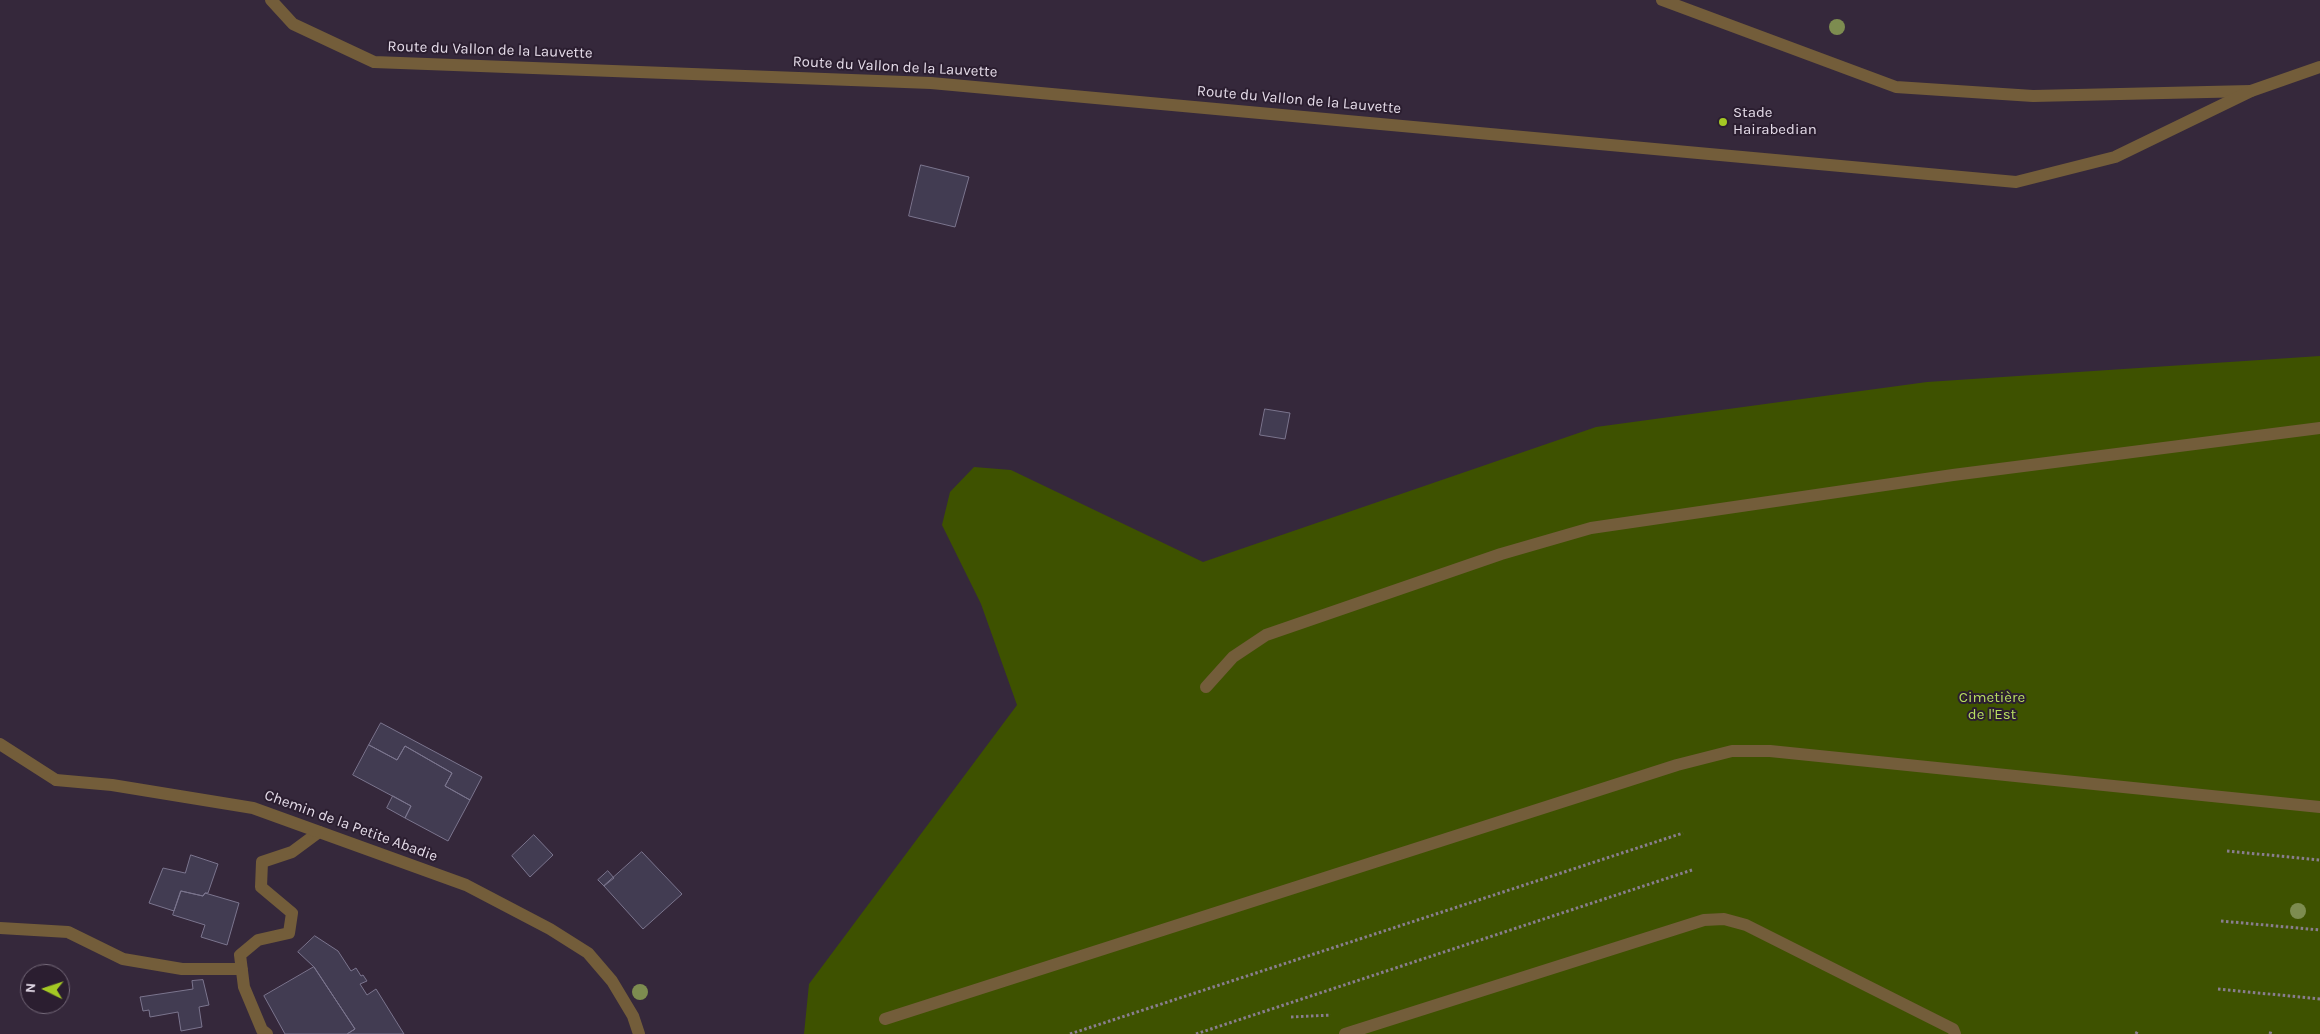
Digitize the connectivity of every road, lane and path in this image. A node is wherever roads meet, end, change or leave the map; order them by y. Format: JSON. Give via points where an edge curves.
{"nodes":[{"id":1,"x":271,"y":0,"type":"edge"},
{"id":2,"x":1662,"y":0,"type":"edge"},
{"id":3,"x":2320,"y":67,"type":"edge"},
{"id":4,"x":2251,"y":91,"type":"junction"},
{"id":5,"x":2320,"y":428,"type":"edge"},
{"id":6,"x":1206,"y":687,"type":"dead end"},
{"id":7,"x":0,"y":744,"type":"edge"},
{"id":8,"x":2320,"y":807,"type":"edge"},
{"id":9,"x":319,"y":832,"type":"junction"},
{"id":10,"x":1683,"y":833,"type":"dead end"},
{"id":11,"x":2227,"y":851,"type":"dead end"},
{"id":12,"x":2320,"y":860,"type":"edge"},
{"id":13,"x":1692,"y":870,"type":"dead end"},
{"id":14,"x":2221,"y":921,"type":"dead end"},
{"id":15,"x":0,"y":928,"type":"edge"},
{"id":16,"x":2320,"y":930,"type":"edge"},
{"id":17,"x":242,"y":969,"type":"junction"},
{"id":18,"x":2218,"y":989,"type":"dead end"},
{"id":19,"x":2320,"y":999,"type":"edge"},
{"id":20,"x":1331,"y":1014,"type":"dead end"},
{"id":21,"x":1291,"y":1017,"type":"dead end"},
{"id":22,"x":885,"y":1019,"type":"dead end"},
{"id":23,"x":267,"y":1034,"type":"edge"},
{"id":24,"x":639,"y":1034,"type":"edge"},
{"id":25,"x":1070,"y":1034,"type":"edge"},
{"id":26,"x":1196,"y":1034,"type":"edge"},
{"id":27,"x":1345,"y":1034,"type":"edge"},
{"id":28,"x":1955,"y":1034,"type":"edge"}],
"edges":[{"from":1,"to":4,"type":"street","name":"Route du Vallon de la Lauvette","via":[[293,24],[374,62],[931,82],[2016,182],[2115,157]]},
{"from":2,"to":4,"type":"street","via":[[1896,87],[2033,96]]},
{"from":3,"to":4,"type":"street","name":"Route du Vallon de la Lauvette"},
{"from":5,"to":6,"type":"street","via":[[1953,475],[1591,528],[1501,554],[1266,635],[1233,657]]},
{"from":7,"to":9,"type":"street","name":"Chemin de la Petite Abadie","via":[[56,780],[112,784],[253,808]]},
{"from":8,"to":22,"type":"street","via":[[1770,751],[1732,751],[1677,765]]},
{"from":9,"to":17,"type":"street","via":[[292,852],[262,862],[261,887],[292,914],[289,933],[258,940],[240,955]]},
{"from":9,"to":24,"type":"street","name":"Chemin de la Petite Abadie","via":[[466,885],[550,929],[588,953],[612,981],[633,1016]]},
{"from":10,"to":25,"type":"path"},
{"from":11,"to":12,"type":"path"},
{"from":13,"to":26,"type":"path"},
{"from":14,"to":16,"type":"path"},
{"from":15,"to":17,"type":"street","via":[[68,932],[123,958],[182,969]]},
{"from":17,"to":23,"type":"street","via":[[244,987],[262,1030]]},
{"from":18,"to":19,"type":"path"},
{"from":20,"to":21,"type":"path"},
{"from":27,"to":28,"type":"street","via":[[1704,920],[1724,919],[1754,929],[1953,1029]]}]}
